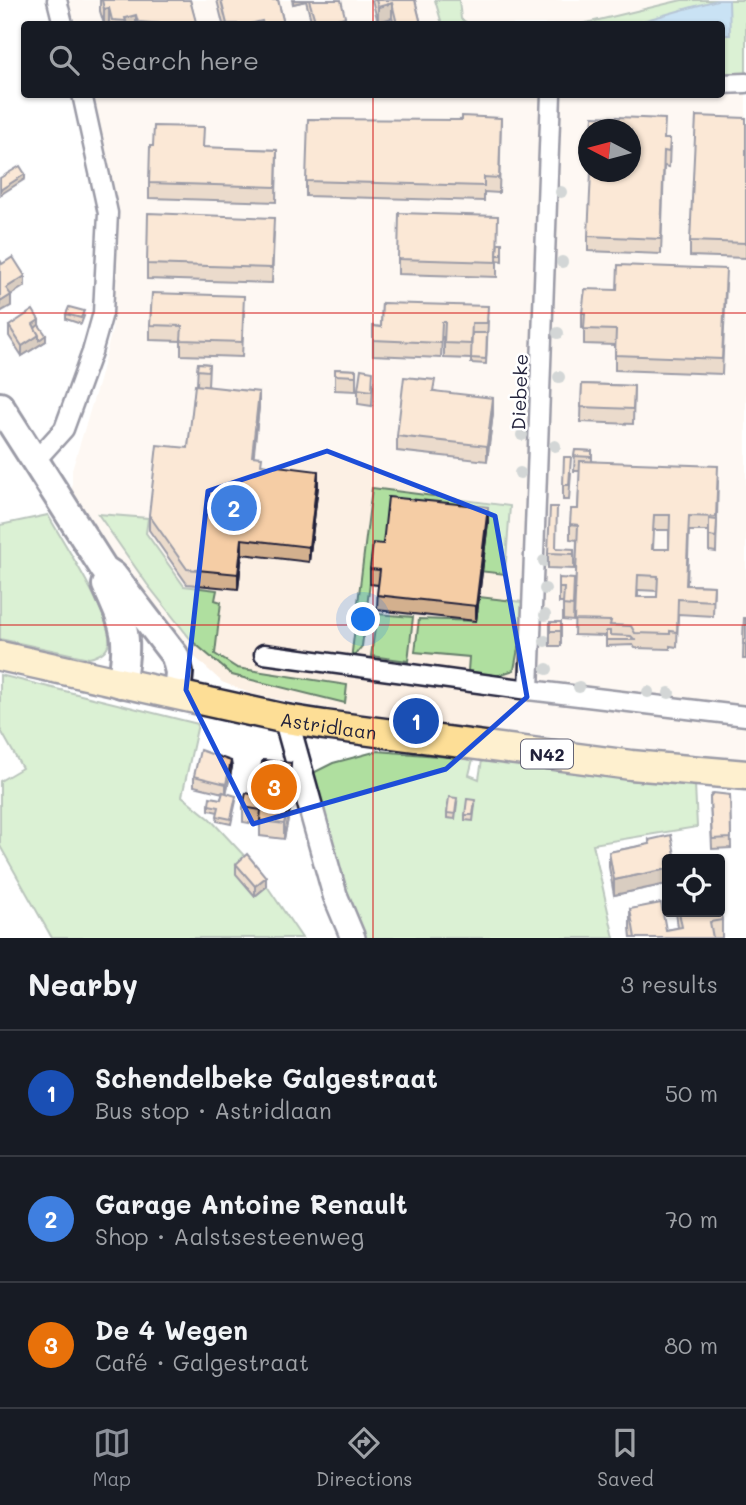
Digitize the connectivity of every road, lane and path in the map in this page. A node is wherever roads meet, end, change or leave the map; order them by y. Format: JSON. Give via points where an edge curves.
{"nodes":[{"id":1,"x":57,"y":0,"type":"edge"},
{"id":2,"x":62,"y":21,"type":"edge"},
{"id":3,"x":746,"y":83,"type":"edge"},
{"id":4,"x":725,"y":84,"type":"edge"},
{"id":5,"x":83,"y":98,"type":"edge"},
{"id":6,"x":551,"y":98,"type":"edge"},
{"id":7,"x":0,"y":406,"type":"edge"},
{"id":8,"x":35,"y":461,"type":"junction"},
{"id":9,"x":104,"y":569,"type":"junction"},
{"id":10,"x":264,"y":654,"type":"dead end"},
{"id":11,"x":0,"y":656,"type":"edge"},
{"id":12,"x":121,"y":684,"type":"junction"},
{"id":13,"x":529,"y":690,"type":"junction"},
{"id":14,"x":177,"y":695,"type":"junction"},
{"id":15,"x":746,"y":716,"type":"edge"},
{"id":16,"x":286,"y":719,"type":"junction"},
{"id":17,"x":746,"y":775,"type":"edge"},
{"id":18,"x":353,"y":938,"type":"edge"}],
"edges":[{"from":1,"to":2,"type":"street"},
{"from":3,"to":4,"type":"street"},
{"from":5,"to":8,"type":"street","via":[[108,213],[103,313],[64,429]]},
{"from":6,"to":13,"type":"street","name":"Diebeke"},
{"from":7,"to":8,"type":"main road"},
{"from":8,"to":9,"type":"main road"},
{"from":9,"to":12,"type":"main road","via":[[104,582],[120,615],[127,644]]},
{"from":9,"to":14,"type":"main road","via":[[175,656]]},
{"from":10,"to":13,"type":"street"},
{"from":11,"to":12,"type":"main road","name":"Astridlaan","number":"N42"},
{"from":12,"to":14,"type":"main road","name":"Astridlaan","number":"N42"},
{"from":13,"to":15,"type":"street"},
{"from":14,"to":16,"type":"main road","name":"Astridlaan","number":"N42"},
{"from":16,"to":17,"type":"main road","name":"Astridlaan","number":"N42","via":[[631,765]]},
{"from":16,"to":18,"type":"street","via":[[335,895]]}]}
